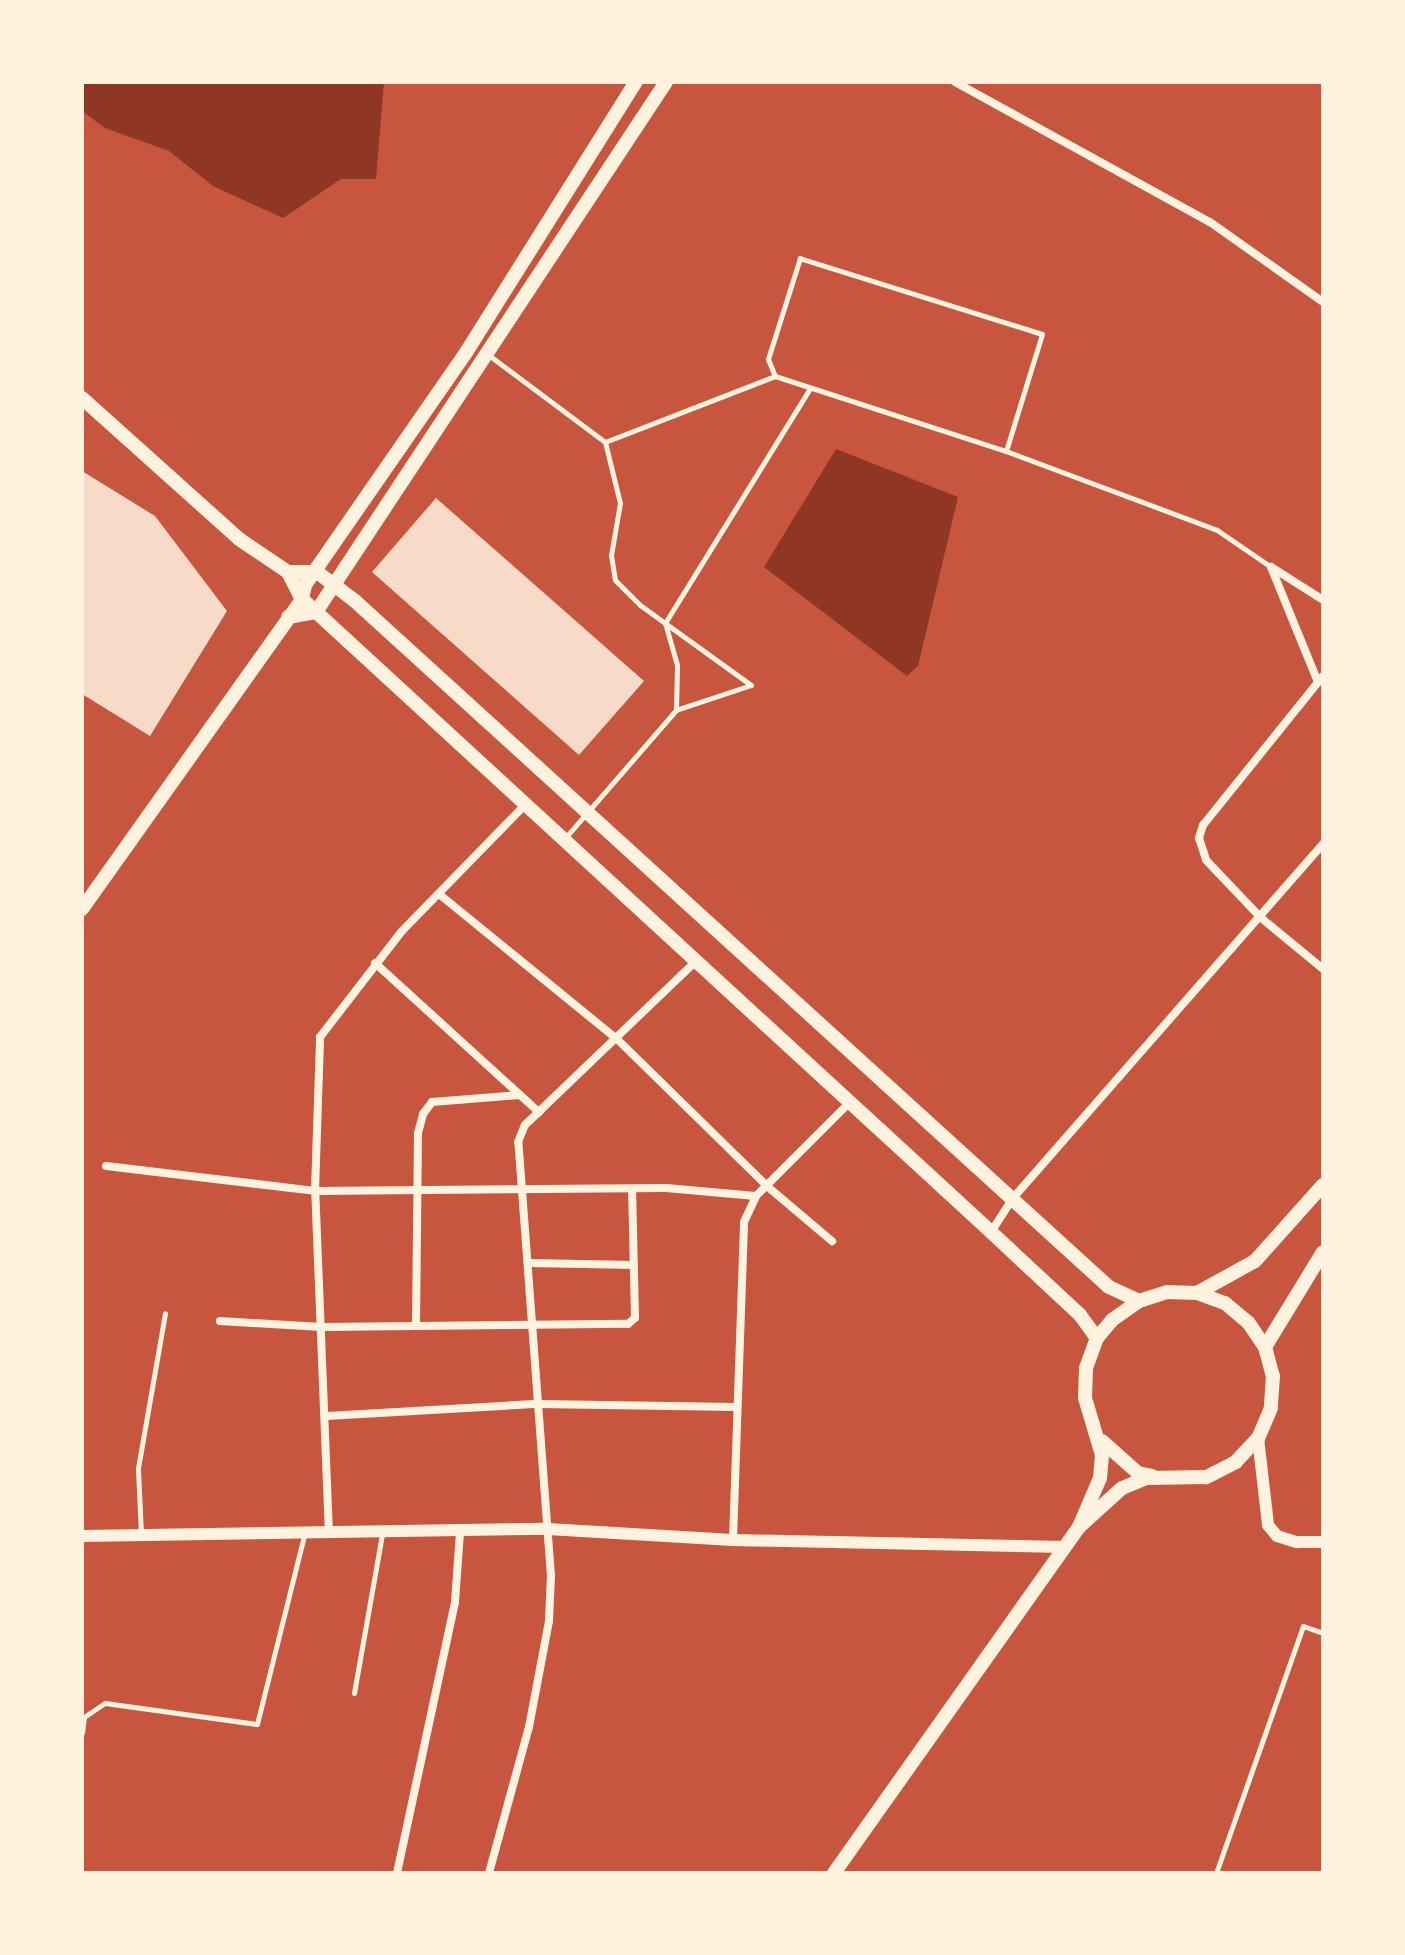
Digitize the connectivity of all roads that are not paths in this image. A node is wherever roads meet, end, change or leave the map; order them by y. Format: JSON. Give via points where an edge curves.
{"nodes":[{"id":1,"x":636,"y":82,"type":"edge"},
{"id":2,"x":666,"y":82,"type":"edge"},
{"id":3,"x":955,"y":82,"type":"edge"},
{"id":4,"x":1323,"y":302,"type":"edge"},
{"id":5,"x":490,"y":356,"type":"junction"},
{"id":6,"x":775,"y":376,"type":"junction"},
{"id":7,"x":809,"y":390,"type":"junction"},
{"id":8,"x":82,"y":398,"type":"edge"},
{"id":9,"x":605,"y":442,"type":"junction"},
{"id":10,"x":1006,"y":451,"type":"junction"},
{"id":11,"x":1271,"y":567,"type":"junction"},
{"id":12,"x":288,"y":572,"type":"junction"},
{"id":13,"x":317,"y":572,"type":"junction"},
{"id":14,"x":332,"y":584,"type":"junction"},
{"id":15,"x":302,"y":599,"type":"junction"},
{"id":16,"x":1323,"y":600,"type":"edge"},
{"id":17,"x":316,"y":612,"type":"junction"},
{"id":18,"x":288,"y":617,"type":"junction"},
{"id":19,"x":665,"y":623,"type":"junction"},
{"id":20,"x":1320,"y":679,"type":"edge"},
{"id":21,"x":676,"y":710,"type":"junction"},
{"id":22,"x":528,"y":802,"type":"junction"},
{"id":23,"x":586,"y":811,"type":"junction"},
{"id":24,"x":566,"y":837,"type":"junction"},
{"id":25,"x":1323,"y":844,"type":"edge"},
{"id":26,"x":439,"y":894,"type":"junction"},
{"id":27,"x":82,"y":909,"type":"edge"},
{"id":28,"x":1260,"y":917,"type":"junction"},
{"id":29,"x":698,"y":960,"type":"junction"},
{"id":30,"x":375,"y":963,"type":"junction"},
{"id":31,"x":1323,"y":969,"type":"edge"},
{"id":32,"x":618,"y":1040,"type":"junction"},
{"id":33,"x":520,"y":1095,"type":"junction"},
{"id":34,"x":851,"y":1101,"type":"junction"},
{"id":35,"x":539,"y":1112,"type":"junction"},
{"id":36,"x":106,"y":1166,"type":"dead end"},
{"id":37,"x":1323,"y":1185,"type":"edge"},
{"id":38,"x":768,"y":1187,"type":"junction"},
{"id":39,"x":417,"y":1188,"type":"junction"},
{"id":40,"x":523,"y":1188,"type":"junction"},
{"id":41,"x":632,"y":1190,"type":"junction"},
{"id":42,"x":315,"y":1191,"type":"junction"},
{"id":43,"x":756,"y":1196,"type":"junction"},
{"id":44,"x":1013,"y":1198,"type":"junction"},
{"id":45,"x":991,"y":1232,"type":"junction"},
{"id":46,"x":832,"y":1241,"type":"dead end"},
{"id":47,"x":1323,"y":1252,"type":"edge"},
{"id":48,"x":530,"y":1263,"type":"junction"},
{"id":49,"x":634,"y":1265,"type":"junction"},
{"id":50,"x":1197,"y":1293,"type":"junction"},
{"id":51,"x":1139,"y":1301,"type":"junction"},
{"id":52,"x":165,"y":1313,"type":"dead end"},
{"id":53,"x":220,"y":1321,"type":"dead end"},
{"id":54,"x":416,"y":1326,"type":"junction"},
{"id":55,"x":535,"y":1326,"type":"junction"},
{"id":56,"x":322,"y":1327,"type":"junction"},
{"id":57,"x":1097,"y":1338,"type":"junction"},
{"id":58,"x":1265,"y":1347,"type":"junction"},
{"id":59,"x":538,"y":1404,"type":"junction"},
{"id":60,"x":736,"y":1407,"type":"junction"},
{"id":61,"x":327,"y":1416,"type":"junction"},
{"id":62,"x":1093,"y":1427,"type":"junction"},
{"id":63,"x":1258,"y":1438,"type":"junction"},
{"id":64,"x":1172,"y":1481,"type":"junction"},
{"id":65,"x":1079,"y":1527,"type":"junction"},
{"id":66,"x":548,"y":1529,"type":"junction"},
{"id":67,"x":460,"y":1532,"type":"junction"},
{"id":68,"x":382,"y":1533,"type":"junction"},
{"id":69,"x":304,"y":1535,"type":"junction"},
{"id":70,"x":329,"y":1535,"type":"junction"},
{"id":71,"x":82,"y":1536,"type":"edge"},
{"id":72,"x":141,"y":1536,"type":"junction"},
{"id":73,"x":733,"y":1540,"type":"junction"},
{"id":74,"x":1323,"y":1542,"type":"edge"},
{"id":75,"x":1066,"y":1547,"type":"junction"},
{"id":76,"x":1323,"y":1633,"type":"edge"},
{"id":77,"x":354,"y":1693,"type":"dead end"},
{"id":78,"x":82,"y":1733,"type":"edge"},
{"id":79,"x":397,"y":1873,"type":"edge"},
{"id":80,"x":489,"y":1873,"type":"edge"},
{"id":81,"x":834,"y":1873,"type":"edge"},
{"id":82,"x":1216,"y":1873,"type":"edge"}],
"edges":[{"from":1,"to":13,"type":"main road","via":[[467,351]]},
{"from":2,"to":5,"type":"main road"},
{"from":3,"to":4,"type":"street","via":[[1210,222]]},
{"from":5,"to":9,"type":"lane"},
{"from":5,"to":14,"type":"main road"},
{"from":6,"to":7,"type":"lane"},
{"from":6,"to":9,"type":"lane"},
{"from":6,"to":10,"type":"lane","via":[[768,359],[800,258],[1042,334]]},
{"from":7,"to":10,"type":"lane"},
{"from":7,"to":19,"type":"lane"},
{"from":8,"to":12,"type":"main road","via":[[239,539]]},
{"from":9,"to":19,"type":"lane","via":[[620,503],[611,555],[615,580]]},
{"from":10,"to":11,"type":"lane","via":[[1217,530]]},
{"from":11,"to":16,"type":"street"},
{"from":11,"to":20,"type":"street"},
{"from":12,"to":13,"type":"main road"},
{"from":12,"to":15,"type":"main road"},
{"from":13,"to":14,"type":"main road"},
{"from":13,"to":15,"type":"main road","via":[[305,585]]},
{"from":14,"to":17,"type":"main road"},
{"from":14,"to":23,"type":"main road"},
{"from":15,"to":17,"type":"main road"},
{"from":15,"to":18,"type":"main road"},
{"from":17,"to":18,"type":"main road"},
{"from":17,"to":22,"type":"main road"},
{"from":18,"to":27,"type":"main road"},
{"from":19,"to":21,"type":"lane","via":[[677,665]]},
{"from":19,"to":21,"type":"lane","via":[[751,685]]},
{"from":20,"to":28,"type":"street","via":[[1203,825],[1199,838],[1206,860]]},
{"from":21,"to":23,"type":"lane"},
{"from":22,"to":24,"type":"main road"},
{"from":22,"to":26,"type":"street"},
{"from":23,"to":24,"type":"lane"},
{"from":23,"to":44,"type":"main road"},
{"from":24,"to":29,"type":"main road"},
{"from":25,"to":28,"type":"street"},
{"from":26,"to":30,"type":"street"},
{"from":26,"to":32,"type":"street"},
{"from":28,"to":31,"type":"street"},
{"from":28,"to":44,"type":"street"},
{"from":29,"to":32,"type":"street"},
{"from":29,"to":34,"type":"main road"},
{"from":30,"to":33,"type":"street"},
{"from":30,"to":42,"type":"street","via":[[320,1037]]},
{"from":32,"to":35,"type":"street"},
{"from":32,"to":38,"type":"street"},
{"from":33,"to":35,"type":"street"},
{"from":33,"to":39,"type":"street","via":[[432,1102],[418,1133]]},
{"from":34,"to":38,"type":"street"},
{"from":34,"to":45,"type":"main road"},
{"from":35,"to":40,"type":"street","via":[[525,1125],[518,1142]]},
{"from":36,"to":42,"type":"street"},
{"from":37,"to":50,"type":"main road","via":[[1255,1261]]},
{"from":38,"to":43,"type":"street"},
{"from":38,"to":46,"type":"street"},
{"from":39,"to":40,"type":"street"},
{"from":39,"to":42,"type":"street"},
{"from":39,"to":54,"type":"street"},
{"from":40,"to":41,"type":"street"},
{"from":40,"to":48,"type":"street"},
{"from":41,"to":43,"type":"street"},
{"from":41,"to":49,"type":"street"},
{"from":42,"to":56,"type":"street"},
{"from":43,"to":60,"type":"street","via":[[744,1222]]},
{"from":44,"to":45,"type":"street"},
{"from":44,"to":51,"type":"main road","via":[[1109,1287]]},
{"from":45,"to":57,"type":"main road","via":[[1080,1315]]},
{"from":47,"to":58,"type":"main road"},
{"from":48,"to":49,"type":"street"},
{"from":48,"to":55,"type":"street"},
{"from":49,"to":55,"type":"street","via":[[635,1318],[628,1324]]},
{"from":50,"to":51,"type":"main road","via":[[1167,1292]]},
{"from":50,"to":58,"type":"main road","via":[[1225,1303],[1248,1322]]},
{"from":51,"to":57,"type":"main road"},
{"from":52,"to":72,"type":"lane","via":[[138,1468]]},
{"from":53,"to":56,"type":"street"},
{"from":54,"to":55,"type":"street"},
{"from":54,"to":56,"type":"street"},
{"from":55,"to":59,"type":"street"},
{"from":56,"to":61,"type":"street"},
{"from":57,"to":62,"type":"main road","via":[[1086,1368],[1085,1398]]},
{"from":58,"to":63,"type":"main road","via":[[1273,1376],[1271,1408]]},
{"from":59,"to":60,"type":"street"},
{"from":59,"to":61,"type":"street"},
{"from":59,"to":66,"type":"street"},
{"from":60,"to":73,"type":"street"},
{"from":61,"to":70,"type":"street"},
{"from":62,"to":64,"type":"main road","via":[[1111,1453],[1138,1473]]},
{"from":62,"to":65,"type":"main road","via":[[1102,1455],[1100,1478]]},
{"from":63,"to":64,"type":"main road","via":[[1236,1462],[1216,1472]]},
{"from":63,"to":74,"type":"street","via":[[1268,1525],[1277,1536]]},
{"from":64,"to":65,"type":"main road","via":[[1146,1478],[1122,1488]]},
{"from":65,"to":75,"type":"main road"},
{"from":66,"to":67,"type":"street"},
{"from":66,"to":73,"type":"street"},
{"from":66,"to":80,"type":"street","via":[[549,1621],[529,1727]]},
{"from":67,"to":68,"type":"street"},
{"from":67,"to":79,"type":"street","via":[[455,1602]]},
{"from":68,"to":70,"type":"street"},
{"from":68,"to":77,"type":"lane"},
{"from":69,"to":70,"type":"street"},
{"from":69,"to":72,"type":"street"},
{"from":69,"to":78,"type":"lane","via":[[257,1724],[105,1703],[84,1717]]},
{"from":71,"to":72,"type":"street"},
{"from":73,"to":75,"type":"street"},
{"from":75,"to":81,"type":"main road"},
{"from":76,"to":82,"type":"lane","via":[[1303,1626]]}]}
